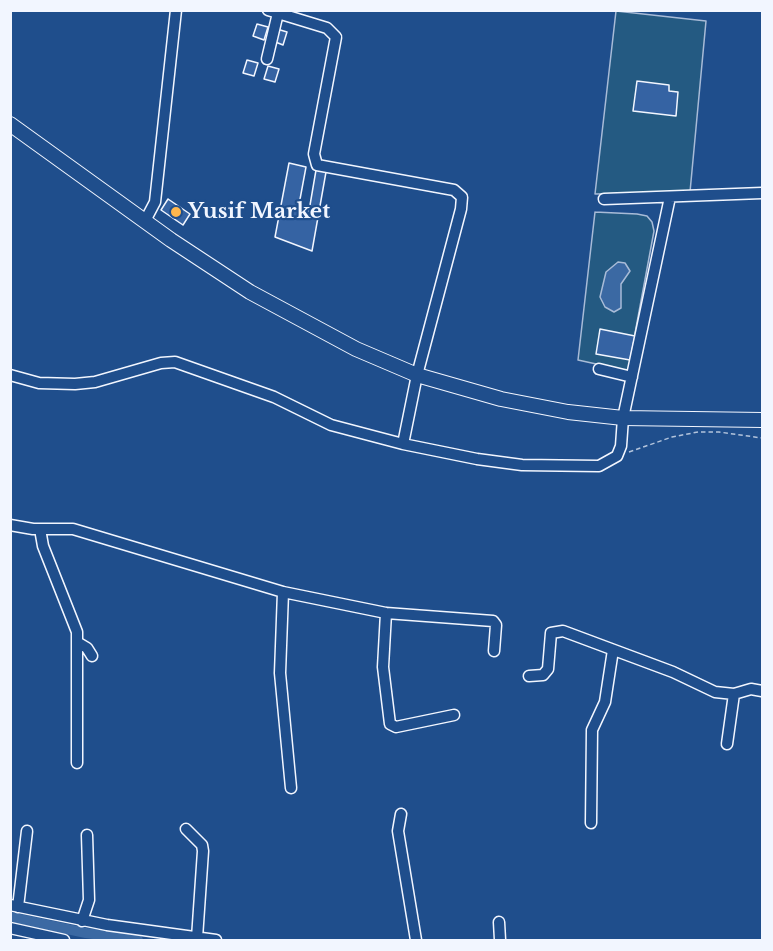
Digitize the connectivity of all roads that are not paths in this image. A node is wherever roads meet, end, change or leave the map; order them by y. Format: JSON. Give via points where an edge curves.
{"nodes":[{"id":1,"x":176,"y":10,"type":"edge"},
{"id":2,"x":273,"y":12,"type":"edge"},
{"id":3,"x":267,"y":59,"type":"dead end"},
{"id":4,"x":10,"y":124,"type":"edge"},
{"id":5,"x":762,"y":194,"type":"edge"},
{"id":6,"x":670,"y":197,"type":"junction"},
{"id":7,"x":604,"y":200,"type":"dead end"},
{"id":8,"x":145,"y":221,"type":"junction"},
{"id":9,"x":599,"y":369,"type":"dead end"},
{"id":10,"x":10,"y":375,"type":"edge"},
{"id":11,"x":417,"y":375,"type":"junction"},
{"id":12,"x":632,"y":377,"type":"junction"},
{"id":13,"x":623,"y":418,"type":"junction"},
{"id":14,"x":762,"y":420,"type":"edge"},
{"id":15,"x":403,"y":444,"type":"junction"},
{"id":16,"x":10,"y":525,"type":"edge"},
{"id":17,"x":40,"y":528,"type":"junction"},
{"id":18,"x":283,"y":592,"type":"junction"},
{"id":19,"x":386,"y":613,"type":"junction"},
{"id":20,"x":77,"y":642,"type":"junction"},
{"id":21,"x":613,"y":650,"type":"junction"},
{"id":22,"x":494,"y":651,"type":"dead end"},
{"id":23,"x":92,"y":656,"type":"dead end"},
{"id":24,"x":530,"y":676,"type":"dead end"},
{"id":25,"x":762,"y":691,"type":"edge"},
{"id":26,"x":734,"y":694,"type":"junction"},
{"id":27,"x":454,"y":715,"type":"dead end"},
{"id":28,"x":727,"y":744,"type":"dead end"},
{"id":29,"x":77,"y":763,"type":"dead end"},
{"id":30,"x":291,"y":788,"type":"dead end"},
{"id":31,"x":401,"y":814,"type":"dead end"},
{"id":32,"x":591,"y":823,"type":"dead end"},
{"id":33,"x":186,"y":829,"type":"dead end"},
{"id":34,"x":27,"y":831,"type":"dead end"},
{"id":35,"x":87,"y":835,"type":"dead end"},
{"id":36,"x":14,"y":906,"type":"edge"},
{"id":37,"x":82,"y":921,"type":"junction"},
{"id":38,"x":499,"y":922,"type":"dead end"},
{"id":39,"x":10,"y":928,"type":"edge"},
{"id":40,"x":197,"y":938,"type":"junction"},
{"id":41,"x":64,"y":940,"type":"edge"},
{"id":42,"x":216,"y":940,"type":"edge"},
{"id":43,"x":416,"y":940,"type":"edge"},
{"id":44,"x":500,"y":940,"type":"edge"}],
"edges":[{"from":1,"to":8,"type":"street","via":[[155,202]]},
{"from":2,"to":3,"type":"street"},
{"from":2,"to":11,"type":"street","via":[[327,28],[336,37],[314,154],[317,165],[454,189],[462,197]]},
{"from":4,"to":8,"type":"main road"},
{"from":5,"to":6,"type":"street"},
{"from":6,"to":7,"type":"street"},
{"from":6,"to":12,"type":"street"},
{"from":8,"to":11,"type":"main road","via":[[226,278],[278,308],[356,349]]},
{"from":9,"to":12,"type":"street"},
{"from":10,"to":15,"type":"street","via":[[39,383],[75,384],[161,363],[187,364],[274,397],[331,425]]},
{"from":11,"to":13,"type":"main road","via":[[538,407]]},
{"from":11,"to":15,"type":"street"},
{"from":12,"to":13,"type":"street"},
{"from":13,"to":14,"type":"main road"},
{"from":13,"to":15,"type":"street","via":[[617,456],[598,466],[522,465]]},
{"from":16,"to":17,"type":"street"},
{"from":17,"to":18,"type":"street","via":[[73,529]]},
{"from":17,"to":20,"type":"street","via":[[43,546],[74,623]]},
{"from":18,"to":19,"type":"street"},
{"from":18,"to":30,"type":"street","via":[[280,673]]},
{"from":19,"to":22,"type":"street","via":[[493,621]]},
{"from":19,"to":27,"type":"street","via":[[383,667],[390,724],[396,727]]},
{"from":20,"to":23,"type":"street"},
{"from":20,"to":29,"type":"street"},
{"from":21,"to":24,"type":"street","via":[[555,631],[549,640],[548,669],[543,675]]},
{"from":21,"to":26,"type":"street","via":[[715,692]]},
{"from":21,"to":32,"type":"street","via":[[605,702],[592,730]]},
{"from":25,"to":26,"type":"street","via":[[751,689]]},
{"from":26,"to":28,"type":"street"},
{"from":31,"to":43,"type":"street","via":[[398,831]]},
{"from":33,"to":40,"type":"street","via":[[202,845]]},
{"from":34,"to":36,"type":"street"},
{"from":35,"to":37,"type":"street","via":[[89,900]]},
{"from":36,"to":37,"type":"street"},
{"from":37,"to":40,"type":"street"},
{"from":38,"to":44,"type":"street"},
{"from":39,"to":41,"type":"street"},
{"from":40,"to":42,"type":"street"}]}
